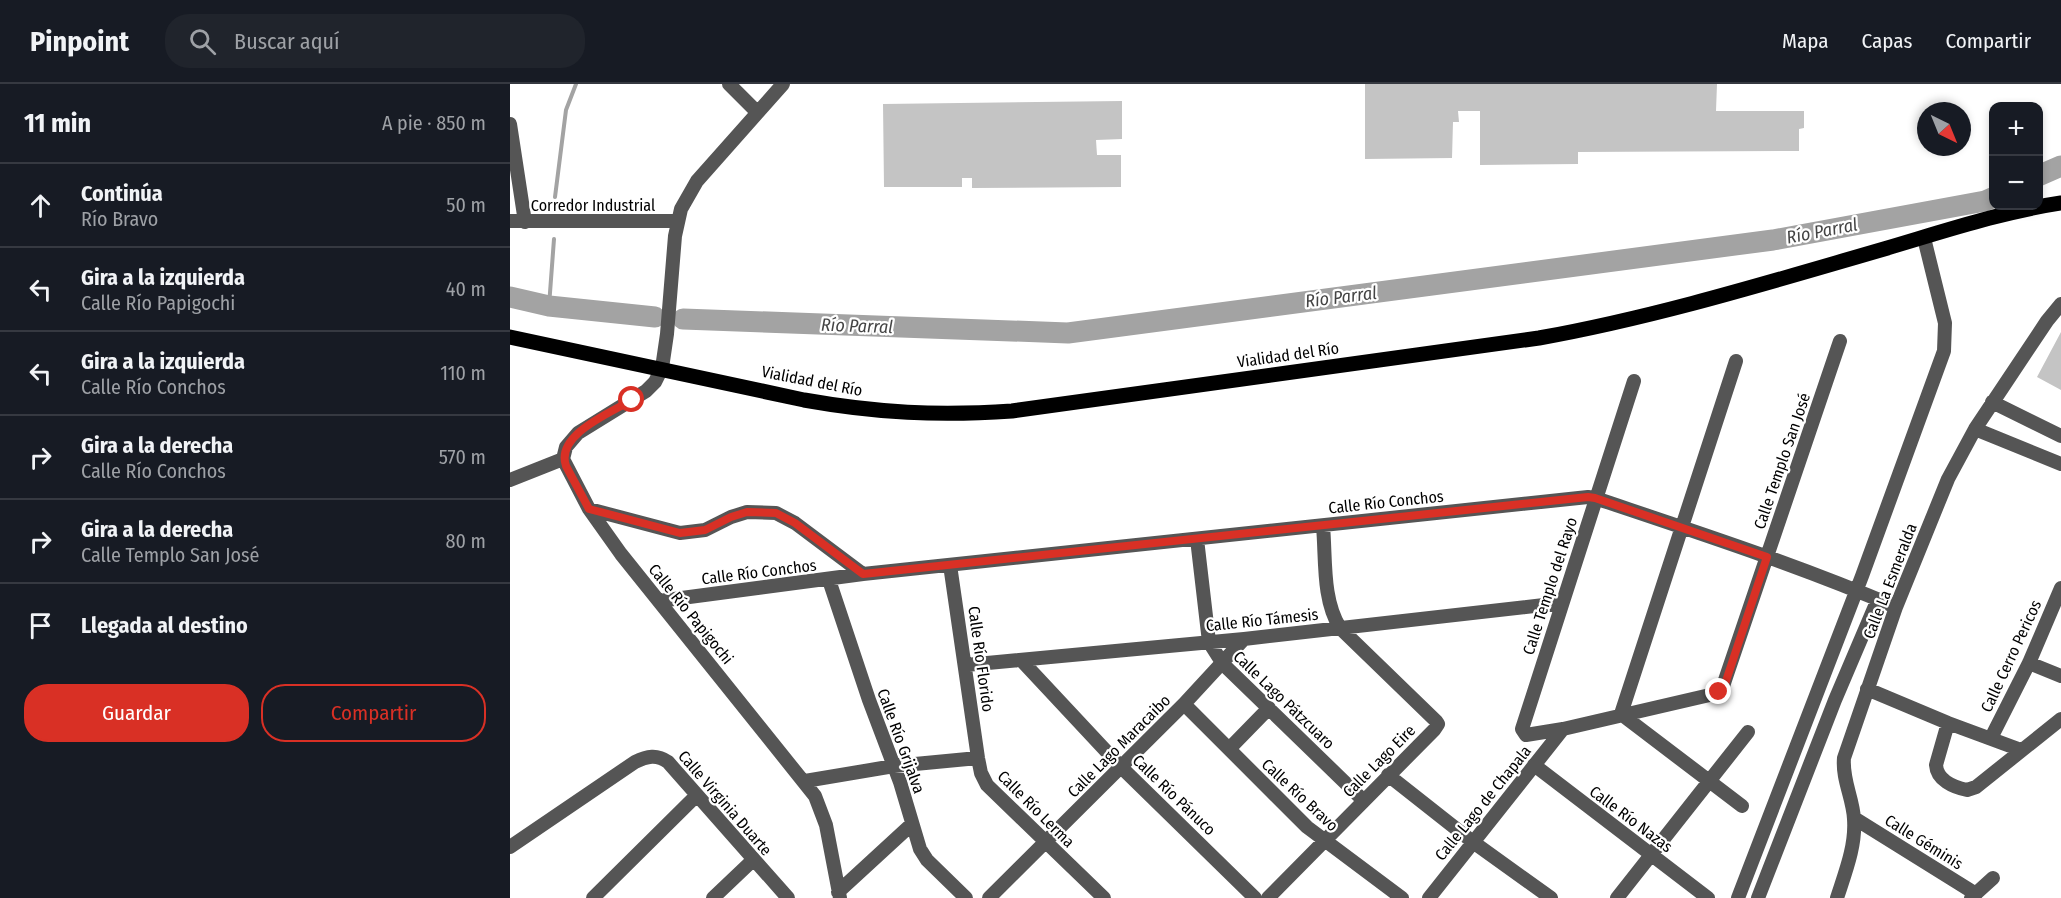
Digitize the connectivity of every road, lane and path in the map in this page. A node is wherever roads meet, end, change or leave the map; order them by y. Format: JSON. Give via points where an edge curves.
{"nodes":[{"id":1,"x":729,"y":84,"type":"edge"},
{"id":2,"x":783,"y":84,"type":"edge"},
{"id":3,"x":757,"y":112,"type":"junction"},
{"id":4,"x":510,"y":124,"type":"edge"},
{"id":5,"x":2061,"y":203,"type":"edge"},
{"id":6,"x":510,"y":221,"type":"edge"},
{"id":7,"x":677,"y":221,"type":"junction"},
{"id":8,"x":525,"y":222,"type":"junction"},
{"id":9,"x":1924,"y":237,"type":"junction"},
{"id":10,"x":2061,"y":304,"type":"edge"},
{"id":11,"x":510,"y":337,"type":"edge"},
{"id":12,"x":1840,"y":341,"type":"dead end"},
{"id":13,"x":1736,"y":361,"type":"dead end"},
{"id":14,"x":662,"y":368,"type":"junction"},
{"id":15,"x":1634,"y":381,"type":"dead end"},
{"id":16,"x":1992,"y":402,"type":"junction"},
{"id":17,"x":1975,"y":429,"type":"junction"},
{"id":18,"x":2061,"y":436,"type":"edge"},
{"id":19,"x":563,"y":459,"type":"junction"},
{"id":20,"x":2061,"y":464,"type":"edge"},
{"id":21,"x":510,"y":480,"type":"edge"},
{"id":22,"x":1595,"y":498,"type":"junction"},
{"id":23,"x":589,"y":509,"type":"junction"},
{"id":24,"x":1323,"y":525,"type":"junction"},
{"id":25,"x":1682,"y":527,"type":"junction"},
{"id":26,"x":1197,"y":539,"type":"junction"},
{"id":27,"x":1767,"y":557,"type":"junction"},
{"id":28,"x":950,"y":565,"type":"junction"},
{"id":29,"x":863,"y":574,"type":"junction"},
{"id":30,"x":829,"y":580,"type":"junction"},
{"id":31,"x":2061,"y":588,"type":"edge"},
{"id":32,"x":1857,"y":590,"type":"junction"},
{"id":33,"x":1878,"y":599,"type":"junction"},
{"id":34,"x":659,"y":602,"type":"junction"},
{"id":35,"x":1561,"y":603,"type":"junction"},
{"id":36,"x":1896,"y":606,"type":"junction"},
{"id":37,"x":1340,"y":628,"type":"junction"},
{"id":38,"x":1244,"y":639,"type":"junction"},
{"id":39,"x":1209,"y":642,"type":"junction"},
{"id":40,"x":1022,"y":661,"type":"junction"},
{"id":41,"x":2029,"y":663,"type":"junction"},
{"id":42,"x":1223,"y":664,"type":"junction"},
{"id":43,"x":966,"y":665,"type":"junction"},
{"id":44,"x":2061,"y":676,"type":"edge"},
{"id":45,"x":1867,"y":689,"type":"junction"},
{"id":46,"x":1719,"y":692,"type":"joint"},
{"id":47,"x":1184,"y":704,"type":"junction"},
{"id":48,"x":1269,"y":708,"type":"junction"},
{"id":49,"x":1621,"y":714,"type":"junction"},
{"id":50,"x":2061,"y":719,"type":"edge"},
{"id":51,"x":1948,"y":723,"type":"junction"},
{"id":52,"x":1563,"y":729,"type":"junction"},
{"id":53,"x":1748,"y":732,"type":"dead end"},
{"id":54,"x":1523,"y":733,"type":"joint"},
{"id":55,"x":1991,"y":738,"type":"junction"},
{"id":56,"x":1229,"y":749,"type":"junction"},
{"id":57,"x":2021,"y":750,"type":"junction"},
{"id":58,"x":978,"y":758,"type":"junction"},
{"id":59,"x":1534,"y":765,"type":"junction"},
{"id":60,"x":894,"y":766,"type":"junction"},
{"id":61,"x":1121,"y":767,"type":"junction"},
{"id":62,"x":1388,"y":775,"type":"junction"},
{"id":63,"x":1709,"y":780,"type":"junction"},
{"id":64,"x":805,"y":782,"type":"junction"},
{"id":65,"x":697,"y":795,"type":"junction"},
{"id":66,"x":1364,"y":800,"type":"junction"},
{"id":67,"x":1742,"y":806,"type":"dead end"},
{"id":68,"x":1854,"y":818,"type":"junction"},
{"id":69,"x":912,"y":824,"type":"junction"},
{"id":70,"x":1323,"y":840,"type":"junction"},
{"id":71,"x":1046,"y":842,"type":"junction"},
{"id":72,"x":1473,"y":842,"type":"junction"},
{"id":73,"x":515,"y":844,"type":"edge"},
{"id":74,"x":1651,"y":855,"type":"junction"},
{"id":75,"x":510,"y":860,"type":"edge"},
{"id":76,"x":753,"y":860,"type":"junction"},
{"id":77,"x":1993,"y":878,"type":"dead end"},
{"id":78,"x":839,"y":895,"type":"edge"},
{"id":79,"x":1973,"y":896,"type":"edge"},
{"id":80,"x":593,"y":898,"type":"edge"},
{"id":81,"x":713,"y":898,"type":"edge"},
{"id":82,"x":788,"y":898,"type":"edge"},
{"id":83,"x":966,"y":898,"type":"edge"},
{"id":84,"x":989,"y":898,"type":"edge"},
{"id":85,"x":1104,"y":898,"type":"edge"},
{"id":86,"x":1255,"y":898,"type":"edge"},
{"id":87,"x":1268,"y":898,"type":"edge"},
{"id":88,"x":1402,"y":898,"type":"edge"},
{"id":89,"x":1429,"y":898,"type":"edge"},
{"id":90,"x":1551,"y":898,"type":"edge"},
{"id":91,"x":1617,"y":898,"type":"edge"},
{"id":92,"x":1708,"y":898,"type":"edge"},
{"id":93,"x":1738,"y":898,"type":"edge"},
{"id":94,"x":1758,"y":898,"type":"edge"},
{"id":95,"x":1837,"y":898,"type":"edge"}],
"edges":[{"from":1,"to":3,"type":"street"},
{"from":2,"to":3,"type":"street"},
{"from":3,"to":7,"type":"street","via":[[697,182]]},
{"from":4,"to":8,"type":"street"},
{"from":5,"to":9,"type":"main road","name":"Vialidad del Río"},
{"from":6,"to":8,"type":"street","name":"Corredor Industrial"},
{"from":7,"to":8,"type":"street","name":"Corredor Industrial"},
{"from":7,"to":14,"type":"street"},
{"from":9,"to":14,"type":"main road","name":"Vialidad del Río","via":[[1682,308],[1593,328],[1012,411],[933,414],[848,408]]},
{"from":9,"to":32,"type":"street","via":[[1945,323],[1944,351]]},
{"from":10,"to":16,"type":"street","name":"Calle La Esmeralda"},
{"from":11,"to":14,"type":"main road","name":"Vialidad del Río"},
{"from":12,"to":27,"type":"street","name":"Calle Templo San José"},
{"from":13,"to":25,"type":"street"},
{"from":14,"to":19,"type":"street","via":[[646,391],[578,433],[566,447]]},
{"from":15,"to":22,"type":"street","name":"Calle Templo del Rayo"},
{"from":16,"to":17,"type":"street","name":"Calle La Esmeralda"},
{"from":16,"to":18,"type":"street"},
{"from":17,"to":20,"type":"street"},
{"from":17,"to":36,"type":"street","name":"Calle La Esmeralda","via":[[1948,479]]},
{"from":19,"to":21,"type":"street"},
{"from":19,"to":23,"type":"street","name":"Calle Río Papigochi"},
{"from":22,"to":24,"type":"street","name":"Calle Río Conchos"},
{"from":22,"to":25,"type":"street","name":"Calle Río Conchos"},
{"from":22,"to":35,"type":"street","name":"Calle Templo del Rayo"},
{"from":23,"to":29,"type":"street","name":"Calle Río Conchos","via":[[680,533],[705,530],[747,512],[776,513]]},
{"from":23,"to":34,"type":"street","name":"Calle Río Papigochi"},
{"from":24,"to":26,"type":"street","name":"Calle Río Conchos"},
{"from":24,"to":37,"type":"street","via":[[1328,594]]},
{"from":25,"to":27,"type":"street","name":"Calle Río Conchos"},
{"from":25,"to":49,"type":"street"},
{"from":26,"to":28,"type":"street","name":"Calle Río Conchos"},
{"from":26,"to":39,"type":"street","name":"Calle Lago Pátzcuaro"},
{"from":27,"to":32,"type":"street","name":"Calle Río Conchos"},
{"from":27,"to":46,"type":"street","name":"Calle Templo San José"},
{"from":28,"to":29,"type":"street","name":"Calle Río Conchos"},
{"from":28,"to":43,"type":"street","name":"Calle Río Florido"},
{"from":29,"to":30,"type":"street","name":"Calle Río Conchos"},
{"from":30,"to":34,"type":"street","name":"Calle Río Conchos"},
{"from":30,"to":60,"type":"street","name":"Calle Río Grijalva"},
{"from":31,"to":41,"type":"street","name":"Calle Cerro Pericos"},
{"from":32,"to":33,"type":"street","name":"Calle Río Conchos"},
{"from":32,"to":93,"type":"street"},
{"from":33,"to":36,"type":"street","name":"Calle Río Conchos"},
{"from":33,"to":94,"type":"street"},
{"from":34,"to":64,"type":"street","name":"Calle Río Papigochi"},
{"from":35,"to":37,"type":"street","name":"Calle Río Támesis"},
{"from":35,"to":54,"type":"street","name":"Calle Templo del Rayo"},
{"from":36,"to":45,"type":"street","name":"Calle La Esmeralda"},
{"from":37,"to":38,"type":"street","name":"Calle Río Támesis"},
{"from":37,"to":62,"type":"street","name":"Calle Lago Eire","via":[[1437,724]]},
{"from":38,"to":39,"type":"street","name":"Calle Río Támesis"},
{"from":38,"to":42,"type":"street","name":"Calle Lago Maracaibo"},
{"from":39,"to":40,"type":"street","name":"Calle Río Támesis"},
{"from":39,"to":42,"type":"street","name":"Calle Lago Pátzcuaro"},
{"from":40,"to":43,"type":"street","name":"Calle Río Támesis"},
{"from":40,"to":61,"type":"street","name":"Calle Río Pánuco"},
{"from":41,"to":44,"type":"street"},
{"from":41,"to":55,"type":"street","name":"Calle Cerro Pericos"},
{"from":42,"to":47,"type":"street","name":"Calle Lago Maracaibo"},
{"from":42,"to":48,"type":"street","name":"Calle Lago Pátzcuaro"},
{"from":43,"to":58,"type":"street","name":"Calle Río Florido"},
{"from":45,"to":51,"type":"street"},
{"from":45,"to":68,"type":"street","name":"Calle La Esmeralda","via":[[1844,758]]},
{"from":46,"to":49,"type":"street","name":"Calle Lago de Chapala"},
{"from":47,"to":56,"type":"street","name":"Calle Río Bravo"},
{"from":47,"to":61,"type":"street","name":"Calle Lago Maracaibo"},
{"from":48,"to":56,"type":"street"},
{"from":48,"to":66,"type":"street","name":"Calle Lago Pátzcuaro"},
{"from":49,"to":52,"type":"street","name":"Calle Lago de Chapala"},
{"from":49,"to":63,"type":"street"},
{"from":50,"to":57,"type":"street"},
{"from":51,"to":55,"type":"street"},
{"from":51,"to":57,"type":"street","via":[[1936,771],[1942,779],[1962,789],[1976,787]]},
{"from":52,"to":54,"type":"street","name":"Calle Lago de Chapala","via":[[1529,736]]},
{"from":52,"to":59,"type":"street","name":"Calle Lago de Chapala"},
{"from":53,"to":63,"type":"street"},
{"from":55,"to":57,"type":"street"},
{"from":56,"to":70,"type":"street","name":"Calle Río Bravo"},
{"from":58,"to":60,"type":"street"},
{"from":58,"to":71,"type":"street","name":"Calle Río Lerma","via":[[987,786]]},
{"from":59,"to":72,"type":"street","name":"Calle Lago de Chapala"},
{"from":59,"to":74,"type":"street","name":"Calle Río Nazas"},
{"from":60,"to":64,"type":"street"},
{"from":60,"to":69,"type":"street","name":"Calle Río Grijalva"},
{"from":61,"to":71,"type":"street","name":"Calle Lago Maracaibo"},
{"from":61,"to":86,"type":"street","name":"Calle Río Pánuco"},
{"from":62,"to":66,"type":"street","name":"Calle Lago Eire"},
{"from":62,"to":72,"type":"street"},
{"from":63,"to":67,"type":"street"},
{"from":63,"to":74,"type":"street"},
{"from":64,"to":78,"type":"street","name":"Calle Río Papigochi","via":[[822,812]]},
{"from":65,"to":73,"type":"street","name":"Calle Virginia Duarte","via":[[668,762],[650,756],[635,762]]},
{"from":65,"to":76,"type":"street","name":"Calle Virginia Duarte"},
{"from":65,"to":80,"type":"street"},
{"from":66,"to":70,"type":"street","name":"Calle Lago Eire"},
{"from":68,"to":79,"type":"street","name":"Calle Géminis"},
{"from":68,"to":95,"type":"street","name":"Calle La Esmeralda","via":[[1851,854]]},
{"from":69,"to":78,"type":"street"},
{"from":69,"to":83,"type":"street","name":"Calle Río Grijalva","via":[[927,860]]},
{"from":70,"to":87,"type":"street","name":"Calle Lago Eire"},
{"from":70,"to":88,"type":"street","name":"Calle Río Bravo"},
{"from":71,"to":84,"type":"street","name":"Calle Lago Maracaibo"},
{"from":71,"to":85,"type":"street","name":"Calle Río Lerma"},
{"from":72,"to":89,"type":"street","name":"Calle Lago de Chapala"},
{"from":72,"to":90,"type":"street"},
{"from":73,"to":75,"type":"street"},
{"from":74,"to":91,"type":"street"},
{"from":74,"to":92,"type":"street","name":"Calle Río Nazas"},
{"from":76,"to":81,"type":"street"},
{"from":76,"to":82,"type":"street","name":"Calle Virginia Duarte"},
{"from":77,"to":79,"type":"street"}]}
